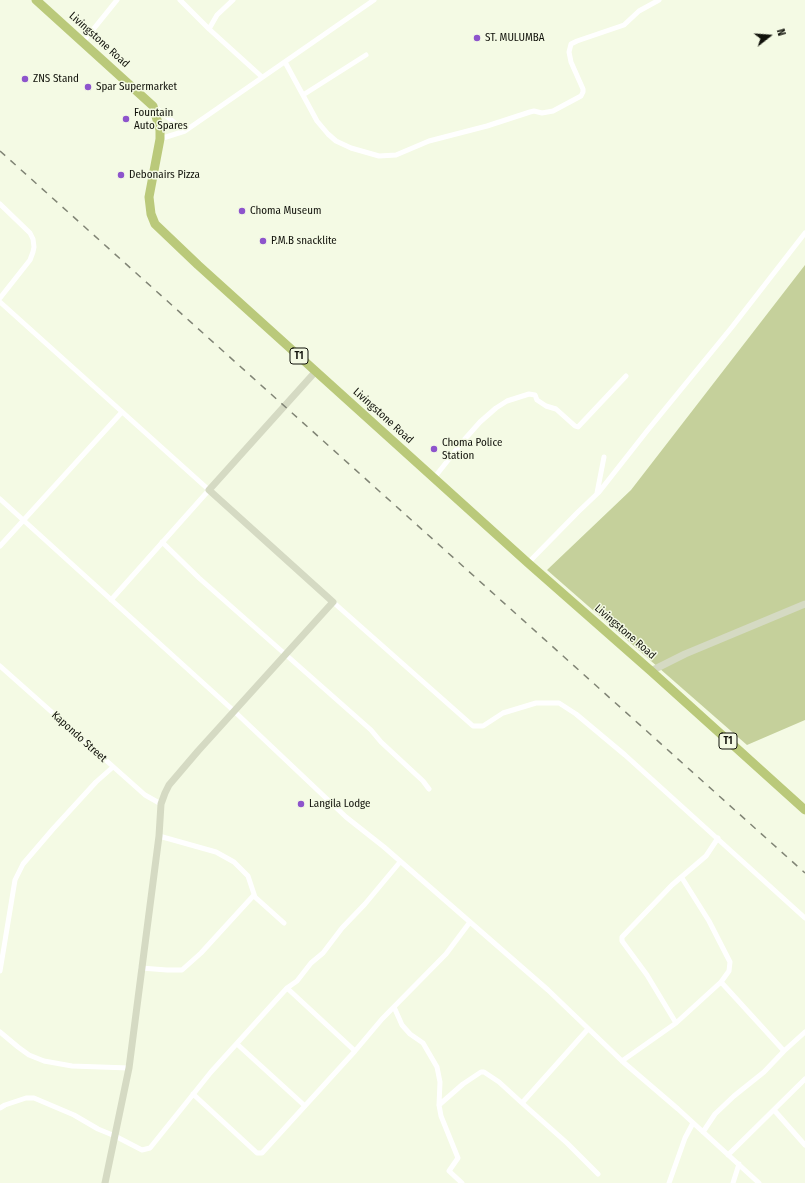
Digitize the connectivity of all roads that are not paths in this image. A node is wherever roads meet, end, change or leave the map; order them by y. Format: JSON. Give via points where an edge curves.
{"nodes":[{"id":1,"x":36,"y":0,"type":"edge"},
{"id":2,"x":117,"y":0,"type":"edge"},
{"id":3,"x":180,"y":0,"type":"edge"},
{"id":4,"x":233,"y":0,"type":"edge"},
{"id":5,"x":374,"y":0,"type":"edge"},
{"id":6,"x":658,"y":0,"type":"edge"},
{"id":7,"x":366,"y":2,"type":"edge"},
{"id":8,"x":209,"y":29,"type":"junction"},
{"id":9,"x":83,"y":42,"type":"junction"},
{"id":10,"x":366,"y":55,"type":"dead end"},
{"id":11,"x":285,"y":62,"type":"junction"},
{"id":12,"x":262,"y":77,"type":"junction"},
{"id":13,"x":303,"y":95,"type":"junction"},
{"id":14,"x":153,"y":106,"type":"junction"},
{"id":15,"x":185,"y":131,"type":"junction"},
{"id":16,"x":160,"y":139,"type":"junction"},
{"id":17,"x":0,"y":204,"type":"edge"},
{"id":18,"x":805,"y":233,"type":"edge"},
{"id":19,"x":0,"y":298,"type":"edge"},
{"id":20,"x":0,"y":302,"type":"edge"},
{"id":21,"x":316,"y":371,"type":"junction"},
{"id":22,"x":626,"y":376,"type":"dead end"},
{"id":23,"x":122,"y":412,"type":"junction"},
{"id":24,"x":604,"y":457,"type":"dead end"},
{"id":25,"x":434,"y":478,"type":"junction"},
{"id":26,"x":210,"y":490,"type":"junction"},
{"id":27,"x":597,"y":494,"type":"junction"},
{"id":28,"x":0,"y":499,"type":"edge"},
{"id":29,"x":23,"y":520,"type":"junction"},
{"id":30,"x":162,"y":542,"type":"junction"},
{"id":31,"x":0,"y":546,"type":"edge"},
{"id":32,"x":528,"y":563,"type":"junction"},
{"id":33,"x":111,"y":600,"type":"junction"},
{"id":34,"x":333,"y":602,"type":"junction"},
{"id":35,"x":805,"y":604,"type":"edge"},
{"id":36,"x":286,"y":654,"type":"junction"},
{"id":37,"x":0,"y":666,"type":"edge"},
{"id":38,"x":651,"y":671,"type":"junction"},
{"id":39,"x":234,"y":711,"type":"junction"},
{"id":40,"x":113,"y":767,"type":"junction"},
{"id":41,"x":429,"y":789,"type":"dead end"},
{"id":42,"x":161,"y":804,"type":"junction"},
{"id":43,"x":805,"y":810,"type":"edge"},
{"id":44,"x":159,"y":836,"type":"junction"},
{"id":45,"x":718,"y":838,"type":"junction"},
{"id":46,"x":400,"y":862,"type":"junction"},
{"id":47,"x":682,"y":878,"type":"junction"},
{"id":48,"x":254,"y":895,"type":"junction"},
{"id":49,"x":805,"y":918,"type":"edge"},
{"id":50,"x":470,"y":922,"type":"junction"},
{"id":51,"x":284,"y":923,"type":"dead end"},
{"id":52,"x":141,"y":968,"type":"junction"},
{"id":53,"x":0,"y":971,"type":"edge"},
{"id":54,"x":721,"y":982,"type":"junction"},
{"id":55,"x":287,"y":988,"type":"junction"},
{"id":56,"x":394,"y":1007,"type":"junction"},
{"id":57,"x":676,"y":1023,"type":"junction"},
{"id":58,"x":588,"y":1029,"type":"junction"},
{"id":59,"x":0,"y":1032,"type":"edge"},
{"id":60,"x":805,"y":1032,"type":"edge"},
{"id":61,"x":237,"y":1044,"type":"junction"},
{"id":62,"x":355,"y":1051,"type":"junction"},
{"id":63,"x":784,"y":1051,"type":"junction"},
{"id":64,"x":622,"y":1060,"type":"junction"},
{"id":65,"x":129,"y":1068,"type":"junction"},
{"id":66,"x":805,"y":1079,"type":"edge"},
{"id":67,"x":193,"y":1094,"type":"junction"},
{"id":68,"x":522,"y":1103,"type":"junction"},
{"id":69,"x":439,"y":1105,"type":"junction"},
{"id":70,"x":305,"y":1106,"type":"junction"},
{"id":71,"x":0,"y":1108,"type":"edge"},
{"id":72,"x":774,"y":1110,"type":"junction"},
{"id":73,"x":693,"y":1123,"type":"junction"},
{"id":74,"x":704,"y":1132,"type":"junction"},
{"id":75,"x":115,"y":1136,"type":"junction"},
{"id":76,"x":805,"y":1144,"type":"edge"},
{"id":77,"x":728,"y":1155,"type":"junction"},
{"id":78,"x":739,"y":1164,"type":"junction"},
{"id":79,"x":598,"y":1174,"type":"dead end"},
{"id":80,"x":105,"y":1183,"type":"edge"},
{"id":81,"x":462,"y":1183,"type":"edge"},
{"id":82,"x":669,"y":1183,"type":"edge"},
{"id":83,"x":733,"y":1183,"type":"edge"},
{"id":84,"x":760,"y":1183,"type":"edge"}],
"edges":[{"from":1,"to":9,"type":"highway","name":"Livingstone Road"},
{"from":2,"to":9,"type":"street"},
{"from":3,"to":8,"type":"street"},
{"from":4,"to":8,"type":"street","via":[[217,15]]},
{"from":5,"to":7,"type":"street"},
{"from":6,"to":13,"type":"street","via":[[639,11],[624,25],[572,44],[569,52],[583,89],[581,96],[553,111],[542,114],[530,112],[429,141],[396,155],[379,156],[366,153],[336,141],[322,128]]},
{"from":7,"to":11,"type":"street"},
{"from":8,"to":12,"type":"street"},
{"from":9,"to":14,"type":"highway","name":"Livingstone Road"},
{"from":10,"to":13,"type":"street"},
{"from":11,"to":12,"type":"street"},
{"from":11,"to":13,"type":"street"},
{"from":12,"to":15,"type":"street"},
{"from":14,"to":15,"type":"street"},
{"from":14,"to":16,"type":"highway","name":"Livingstone Road","number":"T1"},
{"from":15,"to":16,"type":"street"},
{"from":16,"to":21,"type":"highway","name":"Livingstone Road","number":"T1","via":[[149,197],[155,224]]},
{"from":17,"to":19,"type":"street","via":[[30,233],[34,252]]},
{"from":18,"to":27,"type":"street"},
{"from":20,"to":23,"type":"street"},
{"from":21,"to":25,"type":"highway","name":"Livingstone Road","number":"T1"},
{"from":21,"to":26,"type":"street"},
{"from":22,"to":25,"type":"street","via":[[578,427],[556,409],[537,400],[535,395],[528,394],[507,401],[480,422]]},
{"from":23,"to":26,"type":"street"},
{"from":23,"to":29,"type":"street"},
{"from":24,"to":27,"type":"street"},
{"from":25,"to":32,"type":"highway","name":"Livingstone Road","number":"T1"},
{"from":26,"to":30,"type":"street"},
{"from":26,"to":34,"type":"street"},
{"from":27,"to":32,"type":"street"},
{"from":28,"to":29,"type":"street"},
{"from":29,"to":31,"type":"street"},
{"from":29,"to":33,"type":"street"},
{"from":30,"to":33,"type":"street"},
{"from":30,"to":36,"type":"street"},
{"from":32,"to":38,"type":"highway","name":"Livingstone Road","number":"T1"},
{"from":33,"to":39,"type":"street"},
{"from":34,"to":36,"type":"street"},
{"from":34,"to":45,"type":"street","via":[[473,726],[483,726],[503,713],[536,703],[559,703],[625,755]]},
{"from":35,"to":38,"type":"street"},
{"from":36,"to":39,"type":"street"},
{"from":36,"to":41,"type":"street","via":[[371,730],[423,780]]},
{"from":37,"to":40,"type":"street","name":"Kapondo Street"},
{"from":38,"to":43,"type":"highway","name":"Livingstone Road","number":"T1"},
{"from":39,"to":42,"type":"street","via":[[169,785]]},
{"from":39,"to":46,"type":"street","via":[[346,817]]},
{"from":40,"to":42,"type":"street","name":"Kapondo Street","via":[[145,795]]},
{"from":40,"to":53,"type":"street","via":[[96,782],[23,864],[15,880]]},
{"from":42,"to":44,"type":"street"},
{"from":44,"to":48,"type":"street","via":[[216,852],[234,862],[248,876]]},
{"from":44,"to":52,"type":"street"},
{"from":45,"to":47,"type":"street","via":[[706,856]]},
{"from":45,"to":49,"type":"street"},
{"from":46,"to":50,"type":"street"},
{"from":46,"to":55,"type":"street","via":[[297,981]]},
{"from":47,"to":54,"type":"street","via":[[709,921],[730,962],[729,971]]},
{"from":47,"to":57,"type":"street","via":[[672,885],[622,937],[622,941]]},
{"from":48,"to":51,"type":"street"},
{"from":48,"to":52,"type":"street","via":[[182,970]]},
{"from":50,"to":56,"type":"street","via":[[446,954]]},
{"from":50,"to":58,"type":"street","via":[[548,990]]},
{"from":52,"to":65,"type":"street"},
{"from":54,"to":57,"type":"street"},
{"from":54,"to":63,"type":"street"},
{"from":55,"to":61,"type":"street"},
{"from":55,"to":62,"type":"street"},
{"from":56,"to":62,"type":"street"},
{"from":56,"to":69,"type":"street","via":[[402,1024],[410,1034],[423,1043],[437,1068],[440,1082]]},
{"from":57,"to":64,"type":"street"},
{"from":58,"to":64,"type":"street"},
{"from":58,"to":68,"type":"street"},
{"from":59,"to":65,"type":"street","via":[[30,1055],[44,1061],[72,1066]]},
{"from":60,"to":63,"type":"street"},
{"from":61,"to":67,"type":"street"},
{"from":61,"to":70,"type":"street"},
{"from":62,"to":70,"type":"street"},
{"from":63,"to":74,"type":"street","via":[[764,1072],[715,1114]]},
{"from":64,"to":73,"type":"street"},
{"from":65,"to":75,"type":"street"},
{"from":66,"to":72,"type":"street"},
{"from":67,"to":70,"type":"street","via":[[260,1154]]},
{"from":67,"to":75,"type":"street","via":[[147,1150],[142,1150]]},
{"from":68,"to":69,"type":"street","via":[[499,1082],[481,1072]]},
{"from":68,"to":79,"type":"street"},
{"from":69,"to":81,"type":"street","via":[[458,1158],[449,1171]]},
{"from":71,"to":75,"type":"street","via":[[26,1098],[34,1098]]},
{"from":72,"to":76,"type":"street"},
{"from":72,"to":77,"type":"street"},
{"from":73,"to":74,"type":"street"},
{"from":73,"to":82,"type":"street","via":[[684,1138]]},
{"from":74,"to":77,"type":"street"},
{"from":75,"to":80,"type":"street"},
{"from":77,"to":78,"type":"street"},
{"from":78,"to":83,"type":"street"},
{"from":78,"to":84,"type":"street"}]}
